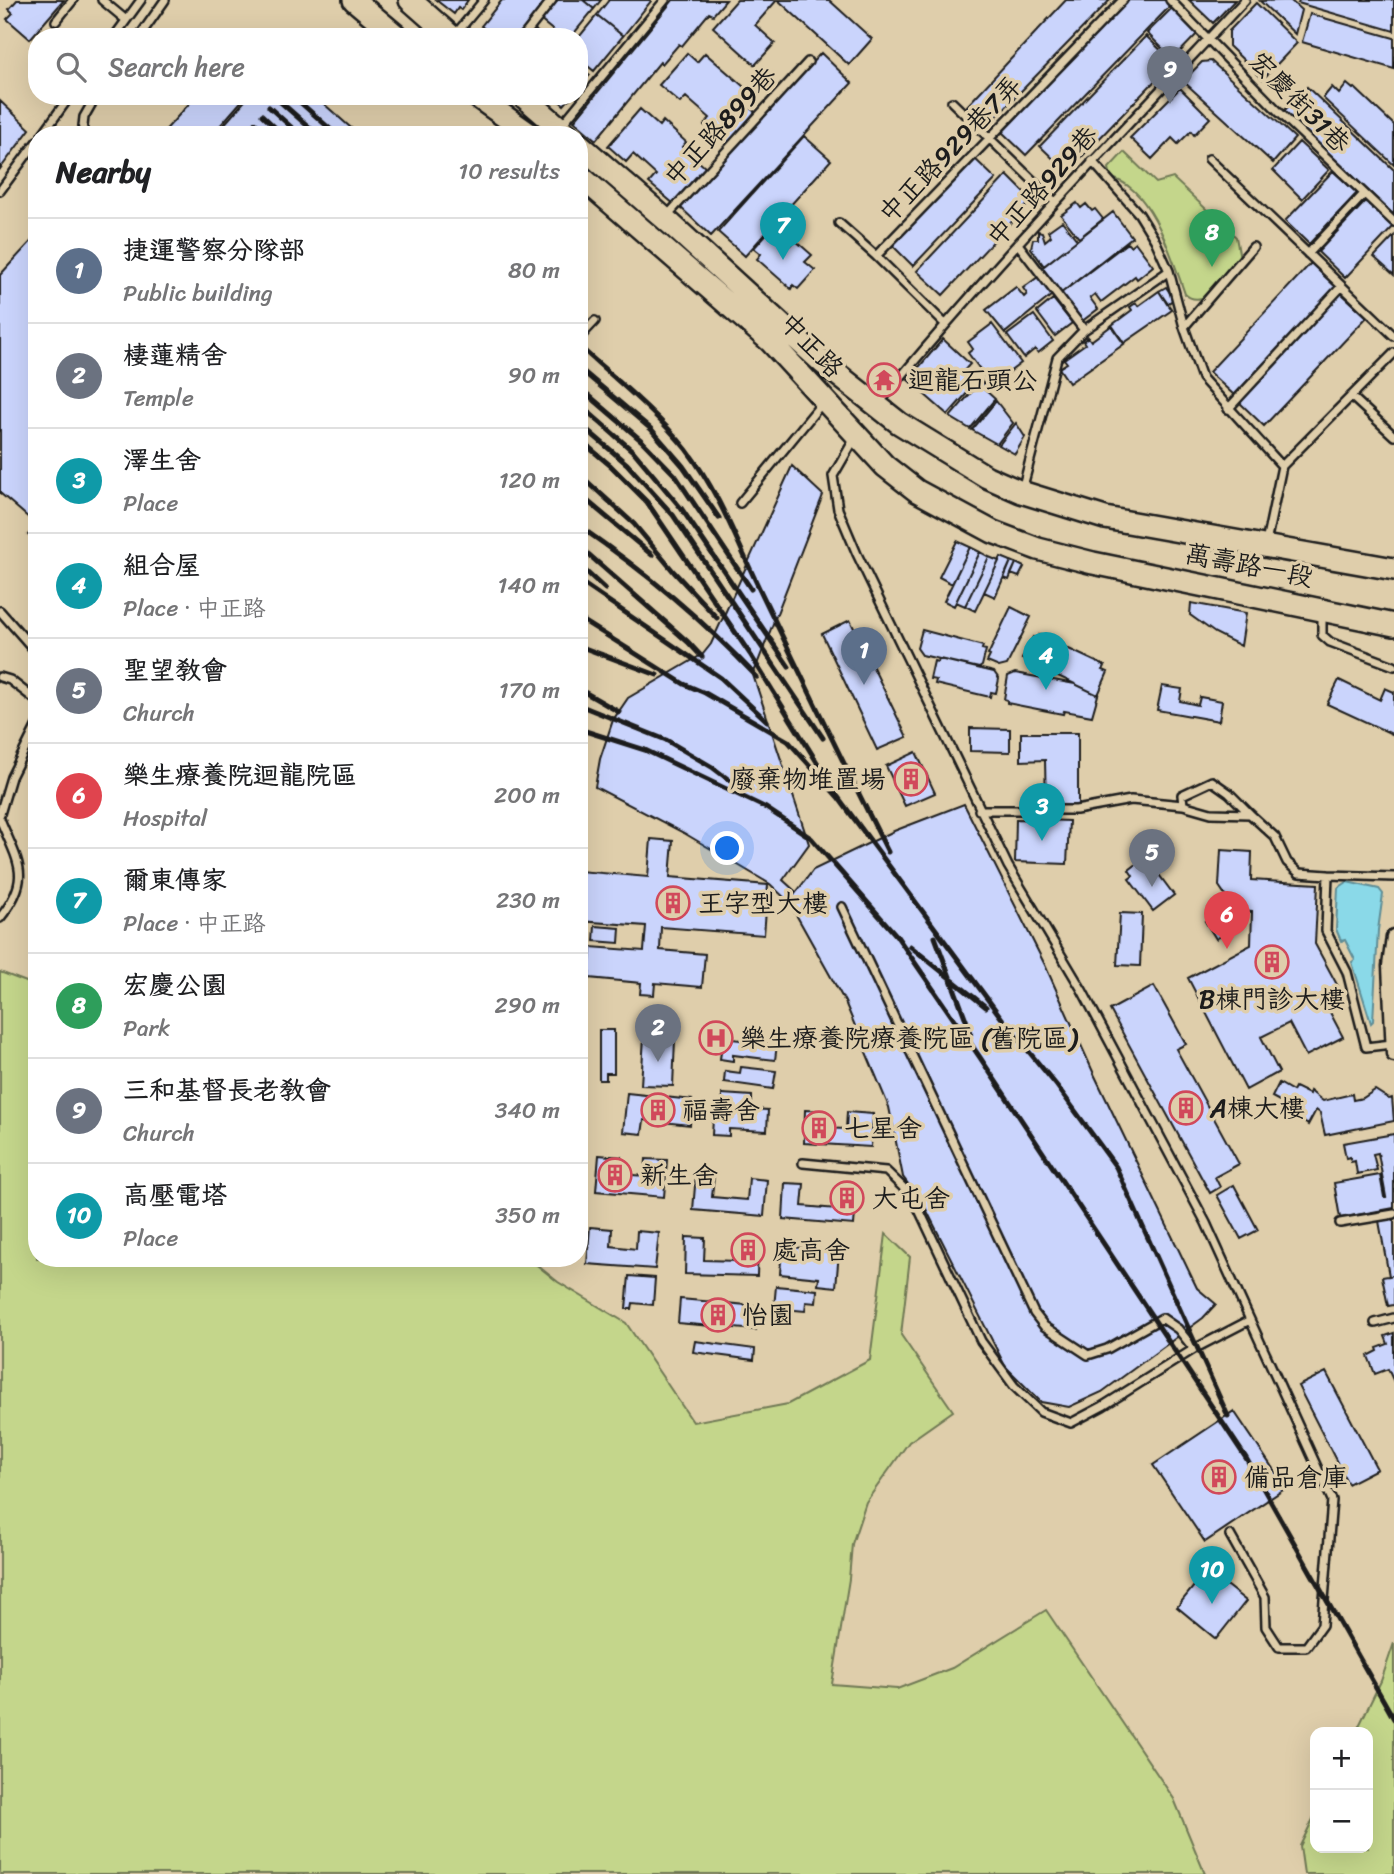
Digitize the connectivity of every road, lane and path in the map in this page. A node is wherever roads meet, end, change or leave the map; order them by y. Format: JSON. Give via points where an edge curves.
{"nodes":[{"id":1,"x":74,"y":0,"type":"edge"},
{"id":2,"x":102,"y":0,"type":"edge"},
{"id":3,"x":141,"y":0,"type":"edge"},
{"id":4,"x":165,"y":0,"type":"edge"},
{"id":5,"x":354,"y":0,"type":"edge"},
{"id":6,"x":410,"y":0,"type":"edge"},
{"id":7,"x":484,"y":0,"type":"edge"},
{"id":8,"x":552,"y":0,"type":"edge"},
{"id":9,"x":665,"y":0,"type":"edge"},
{"id":10,"x":1123,"y":0,"type":"edge"},
{"id":11,"x":1170,"y":0,"type":"edge"},
{"id":12,"x":1245,"y":0,"type":"edge"},
{"id":13,"x":126,"y":20,"type":"junction"},
{"id":14,"x":56,"y":21,"type":"dead end"},
{"id":15,"x":120,"y":28,"type":"edge"},
{"id":16,"x":145,"y":28,"type":"edge"},
{"id":17,"x":387,"y":28,"type":"edge"},
{"id":18,"x":442,"y":28,"type":"edge"},
{"id":19,"x":460,"y":28,"type":"edge"},
{"id":20,"x":530,"y":28,"type":"edge"},
{"id":21,"x":1209,"y":39,"type":"junction"},
{"id":22,"x":808,"y":62,"type":"dead end"},
{"id":23,"x":588,"y":100,"type":"edge"},
{"id":24,"x":952,"y":102,"type":"dead end"},
{"id":25,"x":64,"y":105,"type":"edge"},
{"id":26,"x":91,"y":105,"type":"edge"},
{"id":27,"x":489,"y":105,"type":"edge"},
{"id":28,"x":534,"y":105,"type":"edge"},
{"id":29,"x":584,"y":105,"type":"edge"},
{"id":30,"x":48,"y":126,"type":"edge"},
{"id":31,"x":84,"y":126,"type":"edge"},
{"id":32,"x":519,"y":126,"type":"edge"},
{"id":33,"x":558,"y":126,"type":"edge"},
{"id":34,"x":568,"y":126,"type":"edge"},
{"id":35,"x":989,"y":138,"type":"junction"},
{"id":36,"x":588,"y":152,"type":"edge"},
{"id":37,"x":28,"y":153,"type":"edge"},
{"id":38,"x":1209,"y":159,"type":"dead end"},
{"id":39,"x":1092,"y":161,"type":"junction"},
{"id":40,"x":588,"y":183,"type":"edge"},
{"id":41,"x":0,"y":191,"type":"edge"},
{"id":42,"x":1364,"y":194,"type":"junction"},
{"id":43,"x":1055,"y":202,"type":"junction"},
{"id":44,"x":664,"y":218,"type":"junction"},
{"id":45,"x":1394,"y":222,"type":"edge"},
{"id":46,"x":839,"y":223,"type":"dead end"},
{"id":47,"x":1017,"y":244,"type":"junction"},
{"id":48,"x":1253,"y":247,"type":"dead end"},
{"id":49,"x":1308,"y":254,"type":"junction"},
{"id":50,"x":876,"y":256,"type":"junction"},
{"id":51,"x":1169,"y":271,"type":"junction"},
{"id":52,"x":1342,"y":286,"type":"junction"},
{"id":53,"x":595,"y":321,"type":"dead end"},
{"id":54,"x":945,"y":324,"type":"junction"},
{"id":55,"x":1184,"y":327,"type":"junction"},
{"id":56,"x":588,"y":328,"type":"edge"},
{"id":57,"x":1084,"y":330,"type":"junction"},
{"id":58,"x":1394,"y":336,"type":"edge"},
{"id":59,"x":1394,"y":353,"type":"edge"},
{"id":60,"x":1351,"y":397,"type":"junction"},
{"id":61,"x":825,"y":400,"type":"junction"},
{"id":62,"x":876,"y":407,"type":"junction"},
{"id":63,"x":1228,"y":409,"type":"junction"},
{"id":64,"x":857,"y":435,"type":"junction"},
{"id":65,"x":1394,"y":436,"type":"edge"},
{"id":66,"x":1282,"y":466,"type":"junction"},
{"id":67,"x":1021,"y":492,"type":"junction"},
{"id":68,"x":740,"y":503,"type":"dead end"},
{"id":69,"x":1105,"y":518,"type":"joint"},
{"id":70,"x":1266,"y":548,"type":"junction"},
{"id":71,"x":1093,"y":563,"type":"joint"},
{"id":72,"x":1394,"y":569,"type":"edge"},
{"id":73,"x":1323,"y":609,"type":"junction"},
{"id":74,"x":0,"y":611,"type":"edge"},
{"id":75,"x":1394,"y":625,"type":"edge"},
{"id":76,"x":28,"y":643,"type":"edge"},
{"id":77,"x":1394,"y":666,"type":"edge"},
{"id":78,"x":0,"y":677,"type":"edge"},
{"id":79,"x":28,"y":694,"type":"edge"},
{"id":80,"x":28,"y":743,"type":"edge"},
{"id":81,"x":1183,"y":805,"type":"junction"},
{"id":82,"x":979,"y":810,"type":"junction"},
{"id":83,"x":1251,"y":814,"type":"junction"},
{"id":84,"x":0,"y":816,"type":"edge"},
{"id":85,"x":1328,"y":875,"type":"junction"},
{"id":86,"x":1394,"y":877,"type":"edge"},
{"id":87,"x":842,"y":907,"type":"dead end"},
{"id":88,"x":0,"y":918,"type":"edge"},
{"id":89,"x":1394,"y":937,"type":"edge"},
{"id":90,"x":1393,"y":1049,"type":"edge"},
{"id":91,"x":803,"y":1163,"type":"dead end"},
{"id":92,"x":1394,"y":1214,"type":"edge"},
{"id":93,"x":1340,"y":1223,"type":"dead end"},
{"id":94,"x":1394,"y":1318,"type":"edge"},
{"id":95,"x":1250,"y":1320,"type":"junction"},
{"id":96,"x":1375,"y":1323,"type":"dead end"},
{"id":97,"x":1194,"y":1349,"type":"junction"},
{"id":98,"x":1230,"y":1535,"type":"dead end"}],
"edges":[{"from":1,"to":14,"type":"lane"},
{"from":2,"to":13,"type":"lane"},
{"from":3,"to":13,"type":"lane"},
{"from":4,"to":16,"type":"lane"},
{"from":5,"to":17,"type":"main road"},
{"from":6,"to":18,"type":"main road"},
{"from":7,"to":19,"type":"lane"},
{"from":8,"to":20,"type":"lane"},
{"from":9,"to":23,"type":"lane"},
{"from":10,"to":35,"type":"lane","name":"中正路929巷7弄"},
{"from":11,"to":21,"type":"lane","name":"宏慶街31巷"},
{"from":12,"to":21,"type":"lane","name":"中正路929巷"},
{"from":13,"to":15,"type":"lane"},
{"from":21,"to":39,"type":"lane","name":"中正路929巷"},
{"from":21,"to":42,"type":"lane","name":"宏慶街31巷"},
{"from":22,"to":44,"type":"lane","name":"中正路899巷"},
{"from":24,"to":35,"type":"lane"},
{"from":25,"to":30,"type":"lane"},
{"from":26,"to":31,"type":"lane"},
{"from":27,"to":32,"type":"main road"},
{"from":28,"to":33,"type":"main road"},
{"from":29,"to":34,"type":"lane"},
{"from":35,"to":43,"type":"lane"},
{"from":35,"to":50,"type":"lane","name":"中正路929巷7弄"},
{"from":36,"to":44,"type":"main road","name":"中正路"},
{"from":37,"to":41,"type":"lane"},
{"from":38,"to":49,"type":"lane"},
{"from":39,"to":43,"type":"lane","name":"中正路929巷"},
{"from":39,"to":51,"type":"lane","via":[[1139,214]]},
{"from":40,"to":61,"type":"main road","name":"中正路","via":[[770,341]]},
{"from":42,"to":45,"type":"lane","name":"宏慶街31巷"},
{"from":42,"to":49,"type":"lane"},
{"from":43,"to":47,"type":"lane","name":"中正路929巷"},
{"from":44,"to":62,"type":"main road","name":"中正路"},
{"from":46,"to":50,"type":"lane"},
{"from":47,"to":54,"type":"lane","name":"中正路929巷"},
{"from":47,"to":57,"type":"lane"},
{"from":48,"to":55,"type":"lane"},
{"from":49,"to":52,"type":"lane"},
{"from":50,"to":54,"type":"lane","name":"中正路929巷7弄"},
{"from":51,"to":55,"type":"lane"},
{"from":51,"to":57,"type":"lane"},
{"from":52,"to":58,"type":"lane"},
{"from":52,"to":63,"type":"lane"},
{"from":53,"to":56,"type":"lane"},
{"from":54,"to":62,"type":"lane","name":"中正路929巷"},
{"from":55,"to":63,"type":"lane","via":[[1202,378]]},
{"from":57,"to":67,"type":"lane","via":[[1057,358]]},
{"from":59,"to":60,"type":"lane"},
{"from":60,"to":65,"type":"lane"},
{"from":60,"to":66,"type":"lane"},
{"from":61,"to":64,"type":"main road","name":"中正路"},
{"from":61,"to":68,"type":"lane"},
{"from":62,"to":64,"type":"main road"},
{"from":62,"to":67,"type":"main road","name":"中正路","via":[[962,462]]},
{"from":63,"to":66,"type":"lane"},
{"from":64,"to":71,"type":"main road","name":"中正路","via":[[885,466],[917,491],[993,532]]},
{"from":64,"to":82,"type":"lane","via":[[833,476],[838,509]]},
{"from":66,"to":70,"type":"lane"},
{"from":67,"to":69,"type":"main road","name":"中正路"},
{"from":69,"to":70,"type":"main road","name":"萬壽路一段"},
{"from":70,"to":72,"type":"main road","name":"萬壽路一段"},
{"from":71,"to":73,"type":"main road","name":"萬壽路一段"},
{"from":73,"to":75,"type":"main road","name":"萬壽路一段"},
{"from":73,"to":77,"type":"lane","via":[[1325,638]]},
{"from":74,"to":76,"type":"lane"},
{"from":78,"to":79,"type":"lane"},
{"from":80,"to":84,"type":"lane","via":[[11,777]]},
{"from":81,"to":82,"type":"lane","via":[[1131,800],[1076,810]]},
{"from":81,"to":83,"type":"lane","via":[[1211,813]]},
{"from":81,"to":83,"type":"lane","via":[[1182,795],[1212,781]]},
{"from":82,"to":95,"type":"lane","via":[[1200,1211]]},
{"from":83,"to":85,"type":"lane","via":[[1275,836],[1287,862],[1298,873]]},
{"from":84,"to":88,"type":"lane","via":[[22,870],[18,890]]},
{"from":85,"to":86,"type":"lane"},
{"from":85,"to":90,"type":"lane","via":[[1326,931],[1346,972],[1366,1048]]},
{"from":87,"to":97,"type":"lane","via":[[1044,1326],[1088,1355],[1162,1318]]},
{"from":89,"to":90,"type":"street","via":[[1390,966]]},
{"from":91,"to":97,"type":"lane","via":[[886,1171],[913,1197],[982,1341],[1014,1386],[1041,1412],[1071,1423]]},
{"from":92,"to":93,"type":"lane"},
{"from":94,"to":96,"type":"lane"},
{"from":95,"to":97,"type":"lane"},
{"from":95,"to":98,"type":"lane","via":[[1332,1500],[1322,1625],[1306,1647],[1279,1647],[1272,1637],[1266,1627],[1265,1597]]}]}
